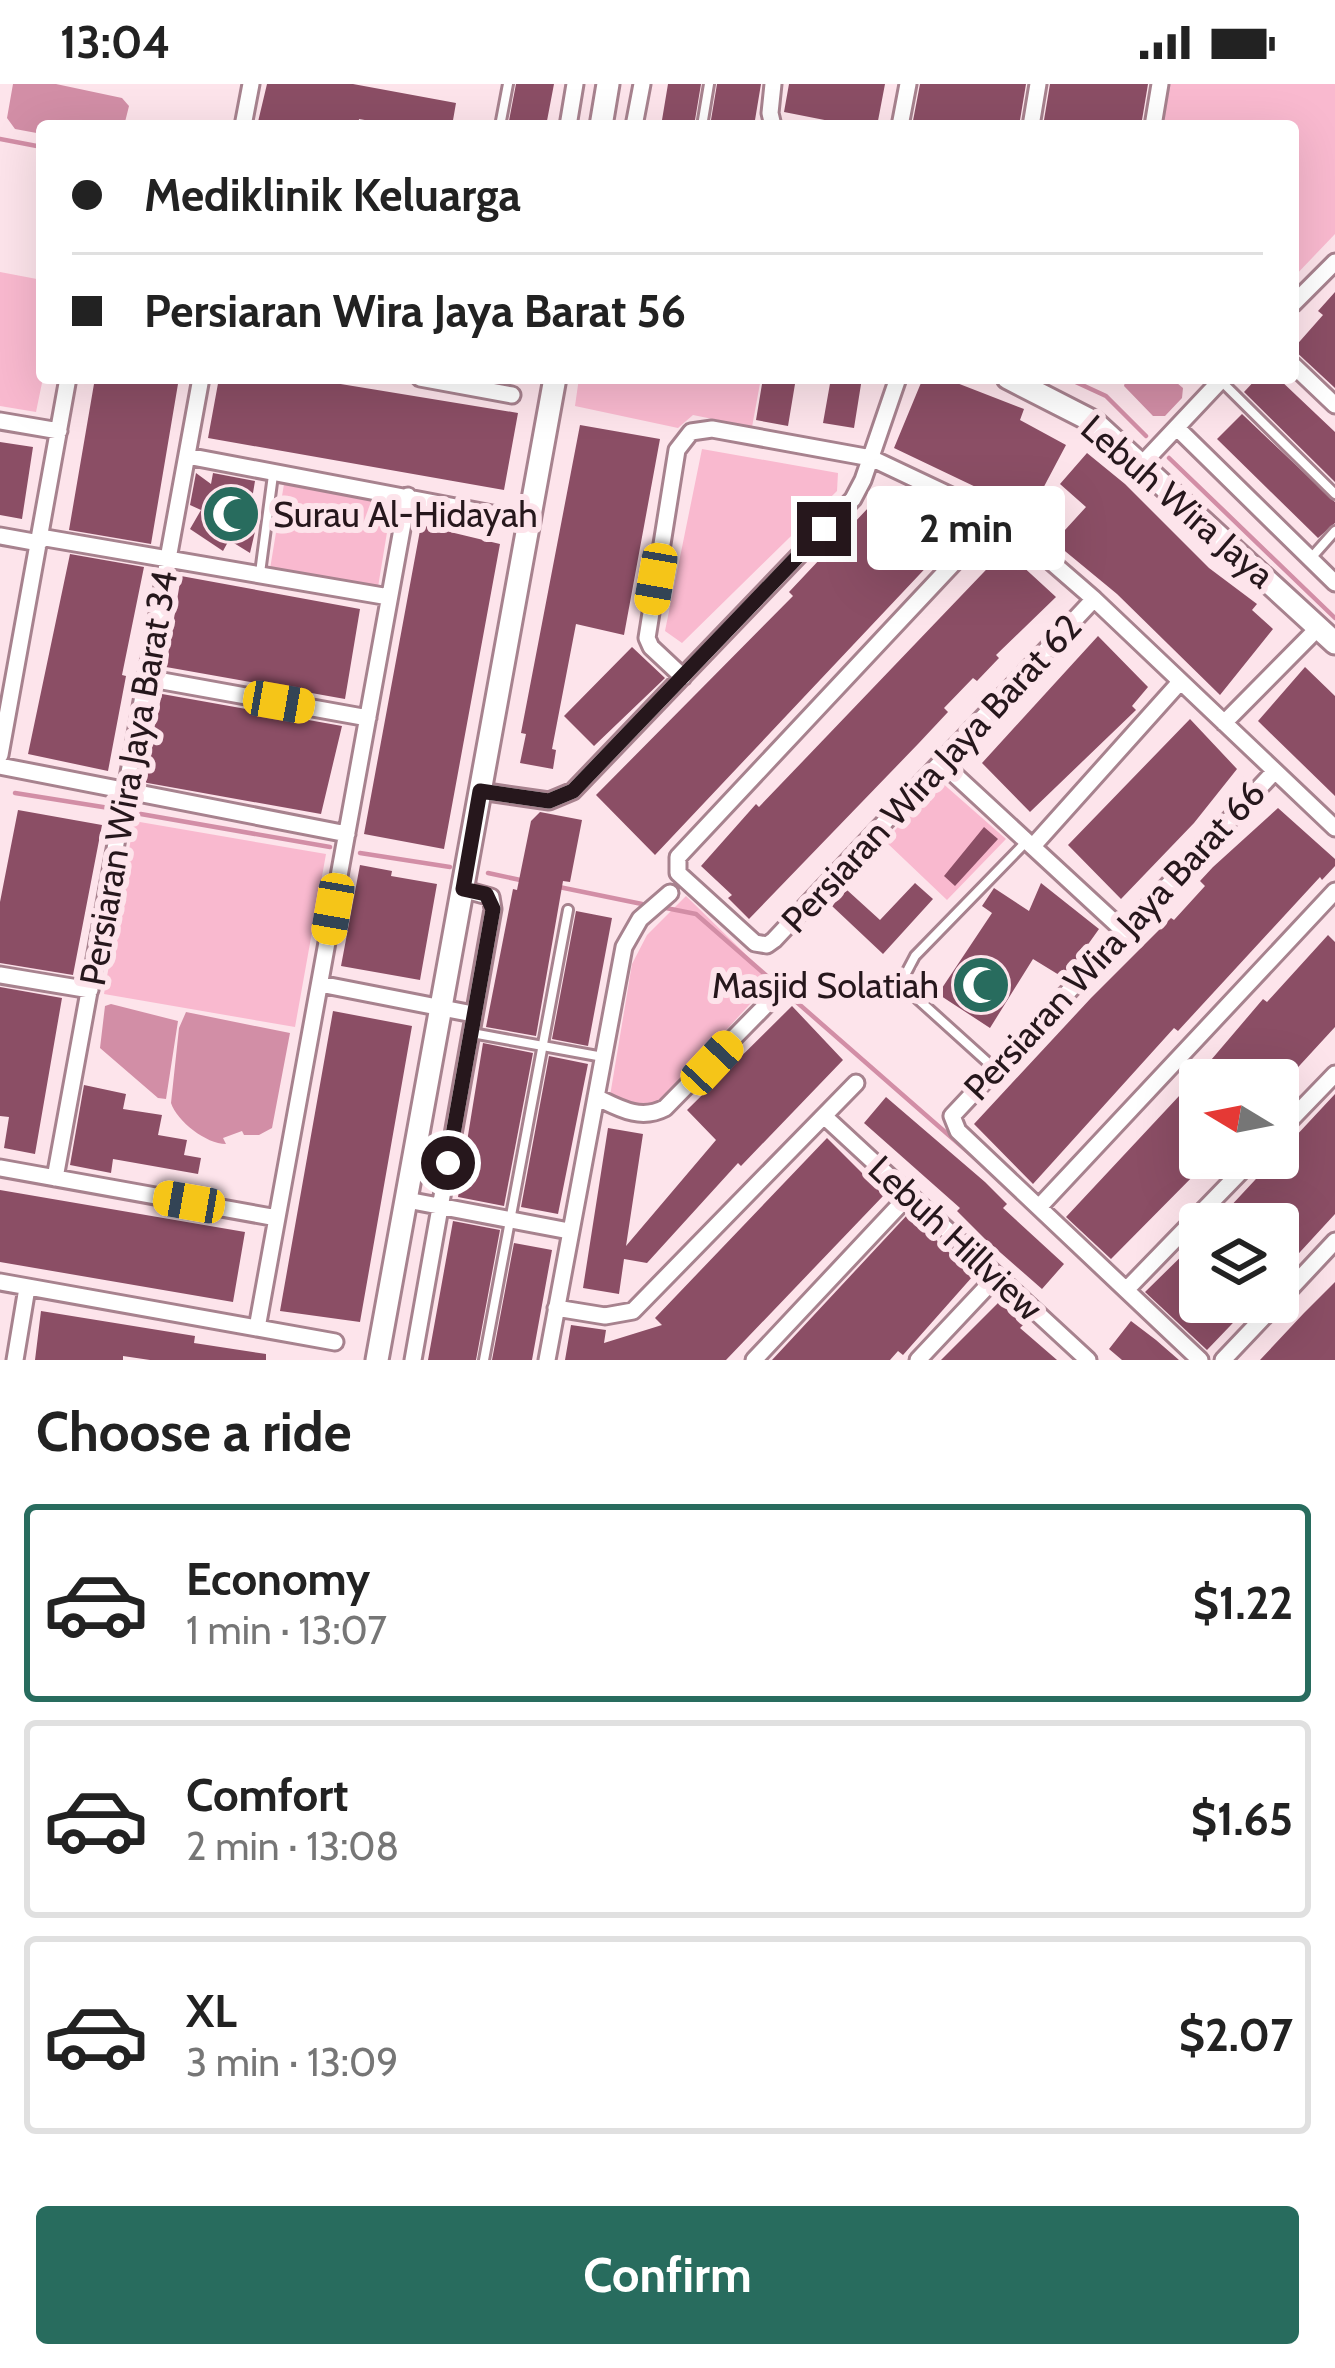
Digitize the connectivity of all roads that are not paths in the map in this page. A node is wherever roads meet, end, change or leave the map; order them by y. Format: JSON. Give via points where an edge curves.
{"nodes":[{"id":1,"x":251,"y":84,"type":"edge"},
{"id":2,"x":508,"y":84,"type":"edge"},
{"id":3,"x":575,"y":84,"type":"edge"},
{"id":4,"x":608,"y":84,"type":"edge"},
{"id":5,"x":642,"y":84,"type":"edge"},
{"id":6,"x":709,"y":84,"type":"edge"},
{"id":7,"x":773,"y":84,"type":"edge"},
{"id":8,"x":908,"y":84,"type":"edge"},
{"id":9,"x":1039,"y":84,"type":"edge"},
{"id":10,"x":1160,"y":84,"type":"edge"},
{"id":11,"x":244,"y":120,"type":"edge"},
{"id":12,"x":501,"y":120,"type":"edge"},
{"id":13,"x":569,"y":120,"type":"edge"},
{"id":14,"x":602,"y":120,"type":"edge"},
{"id":15,"x":635,"y":120,"type":"edge"},
{"id":16,"x":703,"y":120,"type":"edge"},
{"id":17,"x":772,"y":120,"type":"edge"},
{"id":18,"x":901,"y":120,"type":"edge"},
{"id":19,"x":1031,"y":120,"type":"edge"},
{"id":20,"x":1154,"y":120,"type":"edge"},
{"id":21,"x":1335,"y":262,"type":"edge"},
{"id":22,"x":1299,"y":298,"type":"edge"},
{"id":23,"x":1299,"y":371,"type":"edge"},
{"id":24,"x":67,"y":384,"type":"edge"},
{"id":25,"x":200,"y":384,"type":"edge"},
{"id":26,"x":452,"y":384,"type":"edge"},
{"id":27,"x":555,"y":384,"type":"edge"},
{"id":28,"x":896,"y":384,"type":"edge"},
{"id":29,"x":1021,"y":384,"type":"edge"},
{"id":30,"x":1217,"y":384,"type":"edge"},
{"id":31,"x":1227,"y":384,"type":"edge"},
{"id":32,"x":512,"y":395,"type":"dead end"},
{"id":33,"x":1335,"y":405,"type":"edge"},
{"id":34,"x":0,"y":421,"type":"edge"},
{"id":35,"x":1177,"y":428,"type":"junction"},
{"id":36,"x":58,"y":431,"type":"junction"},
{"id":37,"x":187,"y":456,"type":"junction"},
{"id":38,"x":871,"y":458,"type":"junction"},
{"id":39,"x":1143,"y":463,"type":"junction"},
{"id":40,"x":274,"y":472,"type":"junction"},
{"id":41,"x":1335,"y":494,"type":"edge"},
{"id":42,"x":407,"y":496,"type":"junction"},
{"id":43,"x":988,"y":514,"type":"junction"},
{"id":44,"x":529,"y":520,"type":"junction"},
{"id":45,"x":1335,"y":531,"type":"edge"},
{"id":46,"x":0,"y":536,"type":"edge"},
{"id":47,"x":39,"y":540,"type":"junction"},
{"id":48,"x":168,"y":559,"type":"junction"},
{"id":49,"x":1310,"y":559,"type":"junction"},
{"id":50,"x":260,"y":575,"type":"junction"},
{"id":51,"x":1335,"y":584,"type":"edge"},
{"id":52,"x":389,"y":597,"type":"junction"},
{"id":53,"x":1094,"y":599,"type":"junction"},
{"id":54,"x":1327,"y":635,"type":"edge"},
{"id":55,"x":0,"y":642,"type":"edge"},
{"id":56,"x":20,"y":645,"type":"junction"},
{"id":57,"x":683,"y":677,"type":"junction"},
{"id":58,"x":146,"y":678,"type":"junction"},
{"id":59,"x":1180,"y":682,"type":"junction"},
{"id":60,"x":368,"y":718,"type":"junction"},
{"id":61,"x":1224,"y":723,"type":"junction"},
{"id":62,"x":0,"y":755,"type":"edge"},
{"id":63,"x":942,"y":763,"type":"junction"},
{"id":64,"x":0,"y":766,"type":"edge"},
{"id":65,"x":1274,"y":772,"type":"junction"},
{"id":66,"x":480,"y":791,"type":"junction"},
{"id":67,"x":125,"y":792,"type":"junction"},
{"id":68,"x":1335,"y":828,"type":"edge"},
{"id":69,"x":346,"y":834,"type":"junction"},
{"id":70,"x":1030,"y":844,"type":"junction"},
{"id":71,"x":463,"y":889,"type":"junction"},
{"id":72,"x":1335,"y":891,"type":"edge"},
{"id":73,"x":670,"y":892,"type":"dead end"},
{"id":74,"x":568,"y":910,"type":"dead end"},
{"id":75,"x":1125,"y":932,"type":"junction"},
{"id":76,"x":0,"y":975,"type":"edge"},
{"id":77,"x":320,"y":983,"type":"junction"},
{"id":78,"x":89,"y":990,"type":"junction"},
{"id":79,"x":771,"y":1000,"type":"dead end"},
{"id":80,"x":441,"y":1008,"type":"junction"},
{"id":81,"x":473,"y":1014,"type":"junction"},
{"id":82,"x":470,"y":1032,"type":"junction"},
{"id":83,"x":543,"y":1046,"type":"junction"},
{"id":84,"x":603,"y":1057,"type":"junction"},
{"id":85,"x":994,"y":1068,"type":"junction"},
{"id":86,"x":1335,"y":1074,"type":"edge"},
{"id":87,"x":856,"y":1083,"type":"dead end"},
{"id":88,"x":596,"y":1096,"type":"junction"},
{"id":89,"x":1299,"y":1111,"type":"edge"},
{"id":90,"x":824,"y":1116,"type":"junction"},
{"id":91,"x":0,"y":1168,"type":"edge"},
{"id":92,"x":56,"y":1178,"type":"junction"},
{"id":93,"x":1234,"y":1179,"type":"edge"},
{"id":94,"x":909,"y":1195,"type":"junction"},
{"id":95,"x":406,"y":1200,"type":"junction"},
{"id":96,"x":1041,"y":1205,"type":"junction"},
{"id":97,"x":440,"y":1206,"type":"junction"},
{"id":98,"x":277,"y":1218,"type":"junction"},
{"id":99,"x":510,"y":1220,"type":"junction"},
{"id":100,"x":569,"y":1231,"type":"junction"},
{"id":101,"x":1335,"y":1240,"type":"edge"},
{"id":102,"x":997,"y":1277,"type":"junction"},
{"id":103,"x":1299,"y":1279,"type":"edge"},
{"id":104,"x":0,"y":1282,"type":"edge"},
{"id":105,"x":27,"y":1288,"type":"junction"},
{"id":106,"x":1127,"y":1289,"type":"junction"},
{"id":107,"x":556,"y":1309,"type":"junction"},
{"id":108,"x":1258,"y":1323,"type":"edge"},
{"id":109,"x":257,"y":1328,"type":"junction"},
{"id":110,"x":335,"y":1342,"type":"dead end"},
{"id":111,"x":15,"y":1360,"type":"edge"},
{"id":112,"x":377,"y":1360,"type":"edge"},
{"id":113,"x":413,"y":1360,"type":"edge"},
{"id":114,"x":484,"y":1360,"type":"edge"},
{"id":115,"x":547,"y":1360,"type":"edge"},
{"id":116,"x":754,"y":1360,"type":"edge"},
{"id":117,"x":918,"y":1360,"type":"edge"},
{"id":118,"x":1088,"y":1360,"type":"edge"},
{"id":119,"x":1200,"y":1360,"type":"edge"},
{"id":120,"x":1223,"y":1360,"type":"edge"}],
"edges":[{"from":1,"to":11,"type":"street"},
{"from":2,"to":12,"type":"lane"},
{"from":3,"to":13,"type":"street"},
{"from":4,"to":14,"type":"street"},
{"from":5,"to":15,"type":"street"},
{"from":6,"to":16,"type":"lane"},
{"from":7,"to":17,"type":"street"},
{"from":8,"to":18,"type":"street"},
{"from":9,"to":19,"type":"street"},
{"from":10,"to":20,"type":"street"},
{"from":21,"to":22,"type":"street"},
{"from":23,"to":33,"type":"street"},
{"from":24,"to":36,"type":"street"},
{"from":25,"to":37,"type":"street","name":"Persiaran Wira Jaya Barat 34"},
{"from":26,"to":32,"type":"street"},
{"from":27,"to":44,"type":"street"},
{"from":28,"to":38,"type":"street"},
{"from":29,"to":39,"type":"street","name":"Lebuh Wira Jaya","via":[[1073,409]]},
{"from":30,"to":35,"type":"street"},
{"from":31,"to":41,"type":"lane"},
{"from":34,"to":36,"type":"street"},
{"from":35,"to":39,"type":"street"},
{"from":35,"to":49,"type":"street"},
{"from":36,"to":47,"type":"street"},
{"from":37,"to":40,"type":"street"},
{"from":37,"to":48,"type":"street","name":"Persiaran Wira Jaya Barat 34"},
{"from":38,"to":43,"type":"street"},
{"from":38,"to":57,"type":"street","via":[[853,499]]},
{"from":38,"to":57,"type":"street","via":[[691,432],[677,451],[647,638]]},
{"from":39,"to":54,"type":"street","name":"Lebuh Wira Jaya"},
{"from":40,"to":42,"type":"street"},
{"from":40,"to":50,"type":"lane"},
{"from":42,"to":44,"type":"street"},
{"from":42,"to":52,"type":"street"},
{"from":43,"to":53,"type":"street"},
{"from":43,"to":63,"type":"street","name":"Persiaran Wira Jaya Barat 62","via":[[979,536],[676,866],[754,944],[767,945]]},
{"from":44,"to":66,"type":"street"},
{"from":45,"to":49,"type":"lane"},
{"from":46,"to":47,"type":"street"},
{"from":47,"to":48,"type":"street"},
{"from":47,"to":56,"type":"street"},
{"from":48,"to":50,"type":"street"},
{"from":48,"to":58,"type":"street","name":"Persiaran Wira Jaya Barat 34"},
{"from":49,"to":51,"type":"street"},
{"from":50,"to":52,"type":"street"},
{"from":52,"to":60,"type":"street"},
{"from":53,"to":59,"type":"street"},
{"from":53,"to":63,"type":"street","name":"Persiaran Wira Jaya Barat 62"},
{"from":54,"to":61,"type":"street"},
{"from":55,"to":56,"type":"street"},
{"from":56,"to":62,"type":"street"},
{"from":57,"to":66,"type":"street","via":[[562,798]]},
{"from":58,"to":60,"type":"street"},
{"from":58,"to":67,"type":"street","name":"Persiaran Wira Jaya Barat 34"},
{"from":59,"to":61,"type":"street"},
{"from":59,"to":70,"type":"street"},
{"from":60,"to":69,"type":"street"},
{"from":61,"to":65,"type":"street"},
{"from":63,"to":70,"type":"street"},
{"from":64,"to":67,"type":"street"},
{"from":65,"to":68,"type":"street"},
{"from":65,"to":75,"type":"street","name":"Persiaran Wira Jaya Barat 66"},
{"from":66,"to":71,"type":"street"},
{"from":67,"to":69,"type":"street"},
{"from":67,"to":78,"type":"street","name":"Persiaran Wira Jaya Barat 34"},
{"from":69,"to":77,"type":"street"},
{"from":70,"to":75,"type":"street"},
{"from":70,"to":85,"type":"lane","via":[[905,975],[911,993]]},
{"from":71,"to":80,"type":"street"},
{"from":71,"to":81,"type":"street","via":[[486,894],[493,909]]},
{"from":72,"to":96,"type":"street"},
{"from":73,"to":84,"type":"street","via":[[624,947]]},
{"from":74,"to":83,"type":"lane"},
{"from":75,"to":85,"type":"street","name":"Persiaran Wira Jaya Barat 66"},
{"from":76,"to":78,"type":"street"},
{"from":77,"to":80,"type":"street"},
{"from":77,"to":98,"type":"street"},
{"from":78,"to":92,"type":"street","name":"Persiaran Wira Jaya Barat 34"},
{"from":79,"to":88,"type":"street","via":[[665,1108],[639,1114]]},
{"from":80,"to":81,"type":"street"},
{"from":80,"to":95,"type":"street"},
{"from":81,"to":82,"type":"street"},
{"from":82,"to":83,"type":"lane"},
{"from":82,"to":97,"type":"street"},
{"from":83,"to":84,"type":"lane"},
{"from":83,"to":99,"type":"lane"},
{"from":84,"to":88,"type":"street"},
{"from":85,"to":96,"type":"street","name":"Persiaran Wira Jaya Barat 66","via":[[954,1109],[953,1122]]},
{"from":86,"to":89,"type":"street"},
{"from":87,"to":90,"type":"street"},
{"from":88,"to":100,"type":"street"},
{"from":90,"to":94,"type":"street","name":"Lebuh Hillview"},
{"from":90,"to":107,"type":"street","via":[[633,1311]]},
{"from":91,"to":92,"type":"street"},
{"from":92,"to":98,"type":"street"},
{"from":93,"to":106,"type":"street"},
{"from":94,"to":102,"type":"street","name":"Lebuh Hillview"},
{"from":94,"to":116,"type":"street"},
{"from":95,"to":97,"type":"street"},
{"from":95,"to":112,"type":"street"},
{"from":96,"to":106,"type":"street"},
{"from":97,"to":99,"type":"street"},
{"from":97,"to":113,"type":"street"},
{"from":98,"to":109,"type":"street"},
{"from":99,"to":100,"type":"street"},
{"from":99,"to":114,"type":"lane"},
{"from":100,"to":107,"type":"street"},
{"from":101,"to":103,"type":"street"},
{"from":102,"to":117,"type":"street"},
{"from":102,"to":118,"type":"street","name":"Lebuh Hillview"},
{"from":104,"to":105,"type":"street"},
{"from":105,"to":109,"type":"street"},
{"from":105,"to":111,"type":"street"},
{"from":106,"to":119,"type":"street"},
{"from":107,"to":115,"type":"street"},
{"from":108,"to":120,"type":"street"},
{"from":109,"to":110,"type":"street"}]}
